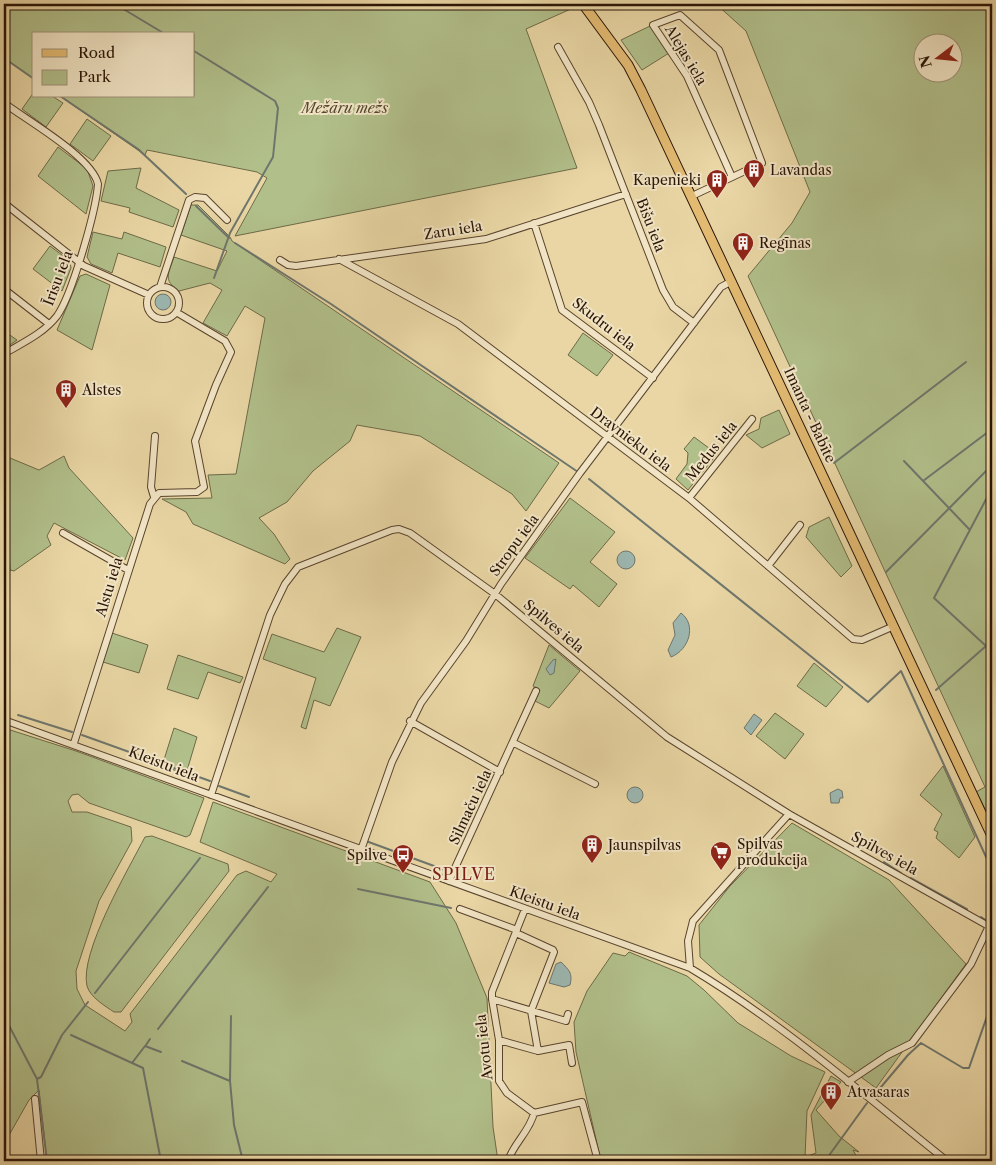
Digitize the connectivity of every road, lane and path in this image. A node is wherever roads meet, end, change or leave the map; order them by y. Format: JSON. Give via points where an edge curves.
{"nodes":[{"id":1,"x":583,"y":4,"type":"edge"},
{"id":2,"x":558,"y":47,"type":"dead end"},
{"id":3,"x":4,"y":103,"type":"edge"},
{"id":4,"x":732,"y":177,"type":"junction"},
{"id":5,"x":626,"y":194,"type":"junction"},
{"id":6,"x":692,"y":196,"type":"junction"},
{"id":7,"x":4,"y":203,"type":"edge"},
{"id":8,"x":227,"y":220,"type":"dead end"},
{"id":9,"x":534,"y":223,"type":"junction"},
{"id":10,"x":339,"y":259,"type":"junction"},
{"id":11,"x":280,"y":260,"type":"dead end"},
{"id":12,"x":79,"y":262,"type":"junction"},
{"id":13,"x":732,"y":282,"type":"junction"},
{"id":14,"x":160,"y":287,"type":"junction"},
{"id":15,"x":4,"y":289,"type":"edge"},
{"id":16,"x":148,"y":295,"type":"junction"},
{"id":17,"x":176,"y":312,"type":"junction"},
{"id":18,"x":50,"y":324,"type":"junction"},
{"id":19,"x":694,"y":324,"type":"junction"},
{"id":20,"x":4,"y":354,"type":"edge"},
{"id":21,"x":653,"y":378,"type":"junction"},
{"id":22,"x":752,"y":420,"type":"dead end"},
{"id":23,"x":155,"y":436,"type":"dead end"},
{"id":24,"x":609,"y":437,"type":"junction"},
{"id":25,"x":154,"y":497,"type":"junction"},
{"id":26,"x":689,"y":498,"type":"junction"},
{"id":27,"x":800,"y":525,"type":"dead end"},
{"id":28,"x":63,"y":533,"type":"dead end"},
{"id":29,"x":768,"y":566,"type":"junction"},
{"id":30,"x":128,"y":570,"type":"junction"},
{"id":31,"x":495,"y":594,"type":"junction"},
{"id":32,"x":894,"y":626,"type":"junction"},
{"id":33,"x":536,"y":691,"type":"dead end"},
{"id":34,"x":4,"y":720,"type":"edge"},
{"id":35,"x":410,"y":721,"type":"junction"},
{"id":36,"x":74,"y":743,"type":"junction"},
{"id":37,"x":514,"y":743,"type":"junction"},
{"id":38,"x":500,"y":772,"type":"junction"},
{"id":39,"x":595,"y":784,"type":"dead end"},
{"id":40,"x":211,"y":795,"type":"junction"},
{"id":41,"x":789,"y":814,"type":"junction"},
{"id":42,"x":992,"y":836,"type":"edge"},
{"id":43,"x":361,"y":850,"type":"junction"},
{"id":44,"x":449,"y":882,"type":"junction"},
{"id":45,"x":460,"y":909,"type":"dead end"},
{"id":46,"x":525,"y":909,"type":"junction"},
{"id":47,"x":991,"y":927,"type":"edge"},
{"id":48,"x":516,"y":932,"type":"junction"},
{"id":49,"x":690,"y":968,"type":"junction"},
{"id":50,"x":492,"y":999,"type":"junction"},
{"id":51,"x":531,"y":1012,"type":"junction"},
{"id":52,"x":567,"y":1018,"type":"dead end"},
{"id":53,"x":499,"y":1040,"type":"junction"},
{"id":54,"x":538,"y":1051,"type":"junction"},
{"id":55,"x":572,"y":1063,"type":"dead end"},
{"id":56,"x":848,"y":1082,"type":"junction"},
{"id":57,"x":35,"y":1099,"type":"dead end"},
{"id":58,"x":534,"y":1113,"type":"junction"},
{"id":59,"x":41,"y":1161,"type":"edge"},
{"id":60,"x":508,"y":1161,"type":"edge"},
{"id":61,"x":598,"y":1161,"type":"edge"},
{"id":62,"x":948,"y":1161,"type":"edge"}],
"edges":[{"from":1,"to":6,"type":"main road","name":"Imanta - Babīte","via":[[636,78]]},
{"from":2,"to":5,"type":"street","name":"Bišu iela","via":[[589,102]]},
{"from":3,"to":12,"type":"street","name":"Īrisu iela","via":[[84,161],[96,174],[98,184]]},
{"from":4,"to":4,"type":"street","name":"Alejas iela","via":[[687,76],[653,25],[675,15],[680,15],[719,50],[762,163]]},
{"from":4,"to":6,"type":"street"},
{"from":5,"to":9,"type":"street","name":"Zaru iela"},
{"from":5,"to":19,"type":"street","name":"Bišu iela","via":[[663,290],[673,307]]},
{"from":6,"to":13,"type":"main road","name":"Imanta - Babīte"},
{"from":7,"to":12,"type":"street"},
{"from":8,"to":14,"type":"street","via":[[205,198],[189,200]]},
{"from":9,"to":10,"type":"street","name":"Zaru iela","via":[[486,238]]},
{"from":9,"to":21,"type":"street","name":"Skudru iela","via":[[562,310]]},
{"from":10,"to":11,"type":"street","name":"Zaru iela","via":[[296,266]]},
{"from":10,"to":24,"type":"street","name":"Dravnieku iela","via":[[458,324]]},
{"from":12,"to":16,"type":"street"},
{"from":12,"to":18,"type":"street","name":"Īrisu iela","via":[[58,315]]},
{"from":13,"to":19,"type":"street","name":"Stropu iela","via":[[721,287]]},
{"from":13,"to":32,"type":"main road","name":"Imanta - Babīte"},
{"from":14,"to":16,"type":"street"},
{"from":14,"to":17,"type":"street","via":[[174,291],[178,305]]},
{"from":15,"to":18,"type":"street"},
{"from":16,"to":17,"type":"street","via":[[149,311],[154,316],[162,319]]},
{"from":17,"to":25,"type":"street","via":[[225,341],[231,352],[195,441],[204,487],[197,492],[159,493]]},
{"from":18,"to":20,"type":"street","name":"Īrisu iela"},
{"from":19,"to":21,"type":"street","name":"Stropu iela"},
{"from":21,"to":24,"type":"street","name":"Stropu iela"},
{"from":22,"to":26,"type":"street","name":"Medus iela"},
{"from":23,"to":25,"type":"street","name":"Alstu iela","via":[[151,487]]},
{"from":24,"to":26,"type":"street","name":"Dravnieku iela"},
{"from":24,"to":31,"type":"street","name":"Stropu iela"},
{"from":25,"to":30,"type":"street","name":"Alstu iela"},
{"from":26,"to":29,"type":"street","name":"Dravnieku iela"},
{"from":27,"to":29,"type":"street"},
{"from":28,"to":30,"type":"street"},
{"from":29,"to":32,"type":"street","name":"Dravnieku iela","via":[[853,639],[862,640]]},
{"from":30,"to":36,"type":"street","name":"Alstu iela"},
{"from":31,"to":35,"type":"street","name":"Stropu iela","via":[[466,642]]},
{"from":31,"to":40,"type":"street","name":"Spilves iela","via":[[410,533],[399,529],[298,567],[285,584],[270,615]]},
{"from":31,"to":41,"type":"street","name":"Spilves iela","via":[[667,738]]},
{"from":32,"to":42,"type":"main road","name":"Imanta - Babīte"},
{"from":33,"to":37,"type":"street","name":"Silmaču iela"},
{"from":34,"to":36,"type":"street","name":"Kleistu iela"},
{"from":35,"to":38,"type":"street"},
{"from":35,"to":43,"type":"street","name":"Stropu iela"},
{"from":36,"to":40,"type":"street","name":"Kleistu iela"},
{"from":37,"to":38,"type":"street","name":"Silmaču iela"},
{"from":37,"to":39,"type":"street"},
{"from":38,"to":44,"type":"street","name":"Silmaču iela"},
{"from":40,"to":43,"type":"street","name":"Kleistu iela"},
{"from":41,"to":47,"type":"street","name":"Spilves iela"},
{"from":41,"to":49,"type":"street","via":[[692,921],[688,941]]},
{"from":43,"to":44,"type":"street","name":"Kleistu iela"},
{"from":44,"to":46,"type":"street","name":"Kleistu iela"},
{"from":45,"to":48,"type":"street"},
{"from":46,"to":48,"type":"street","name":"Avotu iela"},
{"from":46,"to":49,"type":"street","name":"Kleistu iela"},
{"from":47,"to":56,"type":"street","via":[[970,964],[912,1043]]},
{"from":48,"to":50,"type":"street","name":"Avotu iela"},
{"from":48,"to":51,"type":"street","via":[[554,952]]},
{"from":49,"to":56,"type":"street","name":"Kleistu iela","via":[[747,1005]]},
{"from":50,"to":51,"type":"street"},
{"from":50,"to":53,"type":"street","name":"Avotu iela"},
{"from":51,"to":52,"type":"street"},
{"from":51,"to":54,"type":"street"},
{"from":53,"to":54,"type":"street"},
{"from":53,"to":58,"type":"street","name":"Avotu iela","via":[[499,1081],[507,1093]]},
{"from":54,"to":55,"type":"street","via":[[569,1046]]},
{"from":56,"to":62,"type":"street","name":"Kleistu iela"},
{"from":57,"to":59,"type":"street"},
{"from":58,"to":60,"type":"street"},
{"from":58,"to":61,"type":"street","via":[[582,1102]]}]}
